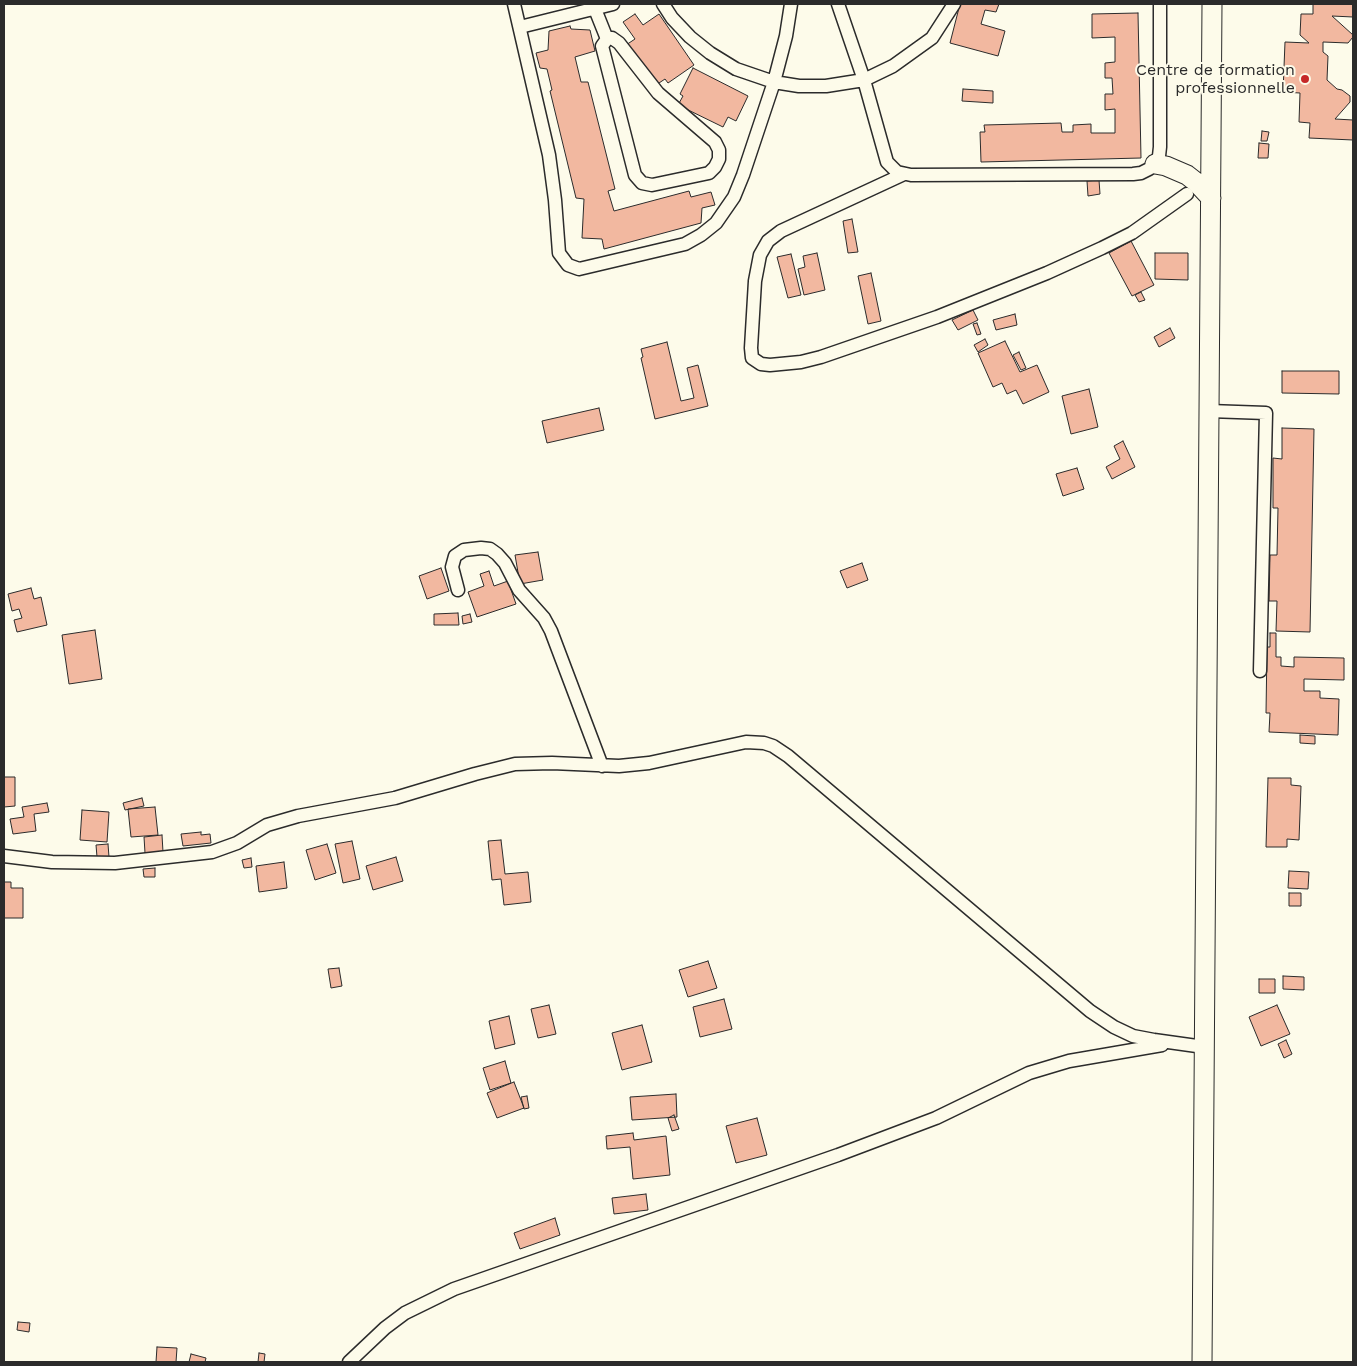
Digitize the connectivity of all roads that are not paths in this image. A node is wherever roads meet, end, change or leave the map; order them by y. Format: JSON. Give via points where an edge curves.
{"nodes":[{"id":1,"x":514,"y":4,"type":"edge"},
{"id":2,"x":613,"y":4,"type":"edge"},
{"id":3,"x":663,"y":4,"type":"edge"},
{"id":4,"x":791,"y":4,"type":"edge"},
{"id":5,"x":838,"y":4,"type":"edge"},
{"id":6,"x":954,"y":4,"type":"edge"},
{"id":7,"x":1160,"y":4,"type":"edge"},
{"id":8,"x":1212,"y":4,"type":"edge"},
{"id":9,"x":593,"y":6,"type":"edge"},
{"id":10,"x":520,"y":27,"type":"junction"},
{"id":11,"x":607,"y":39,"type":"junction"},
{"id":12,"x":864,"y":80,"type":"junction"},
{"id":13,"x":774,"y":82,"type":"junction"},
{"id":14,"x":1155,"y":164,"type":"junction"},
{"id":15,"x":904,"y":174,"type":"junction"},
{"id":16,"x":1186,"y":194,"type":"dead end"},
{"id":17,"x":1211,"y":198,"type":"junction"},
{"id":18,"x":1210,"y":411,"type":"junction"},
{"id":19,"x":458,"y":590,"type":"dead end"},
{"id":20,"x":1260,"y":671,"type":"dead end"},
{"id":21,"x":602,"y":766,"type":"junction"},
{"id":22,"x":4,"y":856,"type":"edge"},
{"id":23,"x":1175,"y":1043,"type":"junction"},
{"id":24,"x":1204,"y":1047,"type":"junction"},
{"id":25,"x":349,"y":1362,"type":"edge"},
{"id":26,"x":1202,"y":1362,"type":"edge"}],
"edges":[{"from":1,"to":10,"type":"street"},
{"from":2,"to":9,"type":"street"},
{"from":3,"to":13,"type":"street","via":[[690,38],[710,53],[736,68]]},
{"from":4,"to":13,"type":"street"},
{"from":5,"to":12,"type":"street"},
{"from":6,"to":12,"type":"street","via":[[932,38],[893,66]]},
{"from":7,"to":14,"type":"street","via":[[1160,147]]},
{"from":8,"to":17,"type":"main road"},
{"from":9,"to":10,"type":"street"},
{"from":9,"to":11,"type":"street"},
{"from":10,"to":13,"type":"street","via":[[549,154],[559,253],[568,265],[579,269],[685,244],[716,223],[743,175]]},
{"from":11,"to":11,"type":"street","via":[[616,39],[658,93],[716,142],[718,159],[709,173],[652,185],[638,179],[603,51],[602,46]]},
{"from":12,"to":13,"type":"street","via":[[826,86]]},
{"from":12,"to":15,"type":"street","via":[[887,162]]},
{"from":14,"to":15,"type":"street","via":[[1149,170],[1133,174]]},
{"from":14,"to":17,"type":"main road","via":[[1186,175]]},
{"from":15,"to":16,"type":"street","via":[[781,230],[768,241],[760,255],[755,281],[752,358],[770,365],[801,362],[936,317],[1110,245]]},
{"from":17,"to":18,"type":"main road"},
{"from":18,"to":20,"type":"street","via":[[1266,413]]},
{"from":18,"to":24,"type":"main road"},
{"from":19,"to":21,"type":"street","via":[[452,567],[455,556],[476,548],[490,549],[497,554],[519,590],[551,631]]},
{"from":21,"to":22,"type":"street","via":[[515,764],[395,798],[298,816],[267,826],[237,843],[212,852],[115,863],[52,862]]},
{"from":21,"to":23,"type":"street","via":[[649,763],[746,742],[773,746],[1090,1011],[1133,1036]]},
{"from":23,"to":24,"type":"street"},
{"from":23,"to":25,"type":"street","via":[[1077,1059],[1029,1074],[927,1121],[454,1289],[405,1313]]},
{"from":24,"to":26,"type":"main road"}]}
